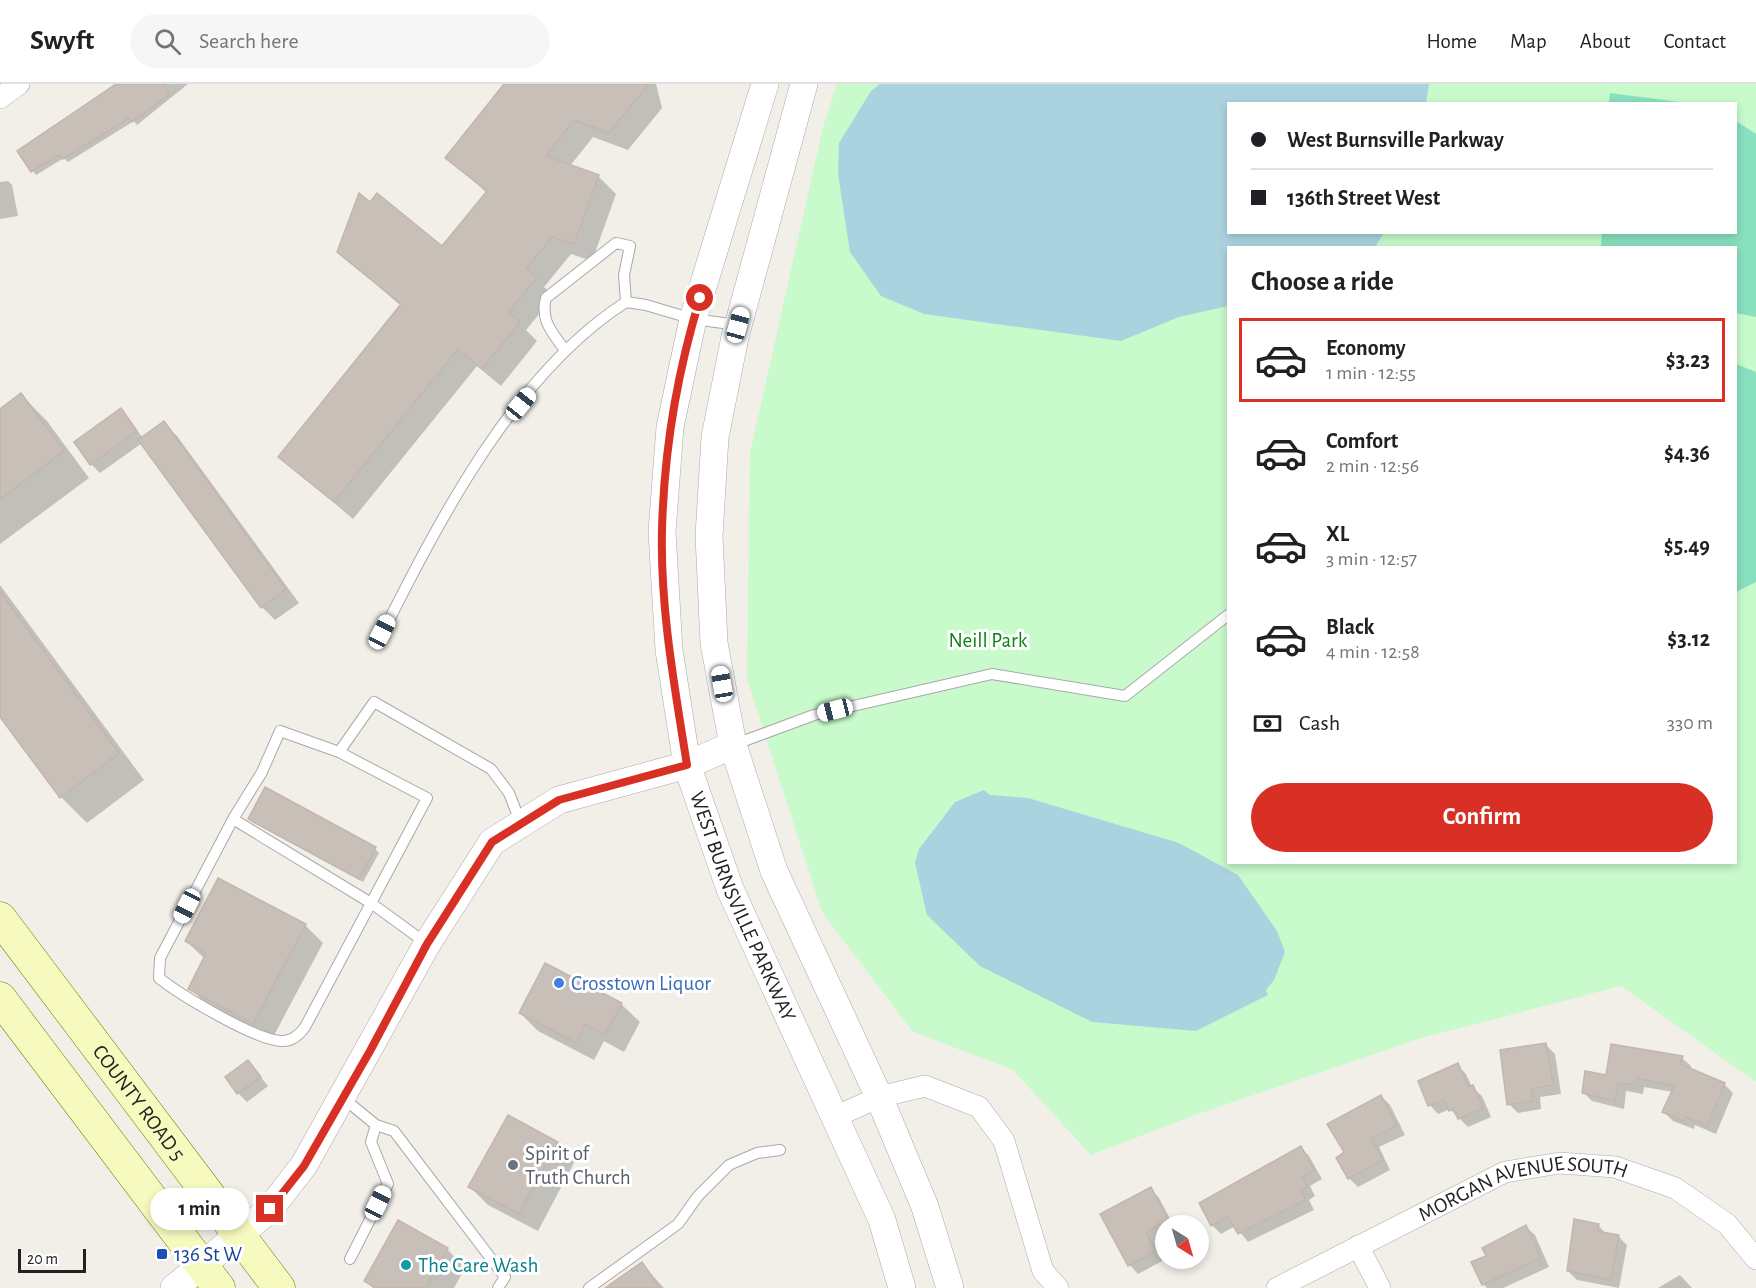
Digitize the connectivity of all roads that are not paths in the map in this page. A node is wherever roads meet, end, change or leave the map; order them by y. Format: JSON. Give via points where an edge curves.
{"nodes":[{"id":1,"x":19,"y":84,"type":"edge"},
{"id":2,"x":765,"y":84,"type":"edge"},
{"id":3,"x":804,"y":84,"type":"edge"},
{"id":4,"x":0,"y":98,"type":"edge"},
{"id":5,"x":626,"y":302,"type":"junction"},
{"id":6,"x":693,"y":319,"type":"junction"},
{"id":7,"x":738,"y":325,"type":"junction"},
{"id":8,"x":564,"y":350,"type":"junction"},
{"id":9,"x":1227,"y":616,"type":"edge"},
{"id":10,"x":382,"y":632,"type":"dead end"},
{"id":11,"x":733,"y":745,"type":"junction"},
{"id":12,"x":339,"y":752,"type":"junction"},
{"id":13,"x":687,"y":765,"type":"junction"},
{"id":14,"x":233,"y":819,"type":"junction"},
{"id":15,"x":521,"y":824,"type":"junction"},
{"id":16,"x":371,"y":903,"type":"junction"},
{"id":17,"x":0,"y":918,"type":"edge"},
{"id":18,"x":427,"y":944,"type":"junction"},
{"id":19,"x":0,"y":998,"type":"edge"},
{"id":20,"x":879,"y":1096,"type":"junction"},
{"id":21,"x":344,"y":1098,"type":"junction"},
{"id":22,"x":835,"y":1117,"type":"junction"},
{"id":23,"x":376,"y":1125,"type":"junction"},
{"id":24,"x":780,"y":1150,"type":"dead end"},
{"id":25,"x":240,"y":1235,"type":"junction"},
{"id":26,"x":1358,"y":1246,"type":"junction"},
{"id":27,"x":350,"y":1259,"type":"dead end"},
{"id":28,"x":1756,"y":1259,"type":"edge"},
{"id":29,"x":210,"y":1277,"type":"edge"},
{"id":30,"x":174,"y":1288,"type":"edge"},
{"id":31,"x":279,"y":1288,"type":"edge"},
{"id":32,"x":498,"y":1288,"type":"edge"},
{"id":33,"x":589,"y":1288,"type":"edge"},
{"id":34,"x":902,"y":1288,"type":"edge"},
{"id":35,"x":950,"y":1288,"type":"edge"},
{"id":36,"x":1058,"y":1288,"type":"edge"},
{"id":37,"x":1277,"y":1288,"type":"edge"},
{"id":38,"x":1380,"y":1288,"type":"edge"}],
"edges":[{"from":1,"to":4,"type":"street"},
{"from":2,"to":6,"type":"street","name":"WEST BURNSVILLE PARKWAY"},
{"from":3,"to":7,"type":"street","name":"WEST BURNSVILLE PARKWAY"},
{"from":5,"to":6,"type":"lane"},
{"from":5,"to":8,"type":"lane"},
{"from":5,"to":8,"type":"lane","via":[[624,275],[630,246],[616,243],[546,298],[545,321]]},
{"from":6,"to":7,"type":"lane"},
{"from":6,"to":13,"type":"street","name":"WEST BURNSVILLE PARKWAY","via":[[670,427],[662,532],[669,650]]},
{"from":7,"to":11,"type":"street","name":"WEST BURNSVILLE PARKWAY","via":[[715,437],[709,536],[714,644]]},
{"from":8,"to":10,"type":"lane","via":[[463,483]]},
{"from":9,"to":11,"type":"lane","via":[[1125,696],[992,674],[814,715]]},
{"from":11,"to":13,"type":"street"},
{"from":11,"to":20,"type":"street","name":"WEST BURNSVILLE PARKWAY","via":[[774,871]]},
{"from":12,"to":14,"type":"lane","via":[[280,731],[262,772]]},
{"from":12,"to":15,"type":"lane","via":[[374,702],[491,769],[509,794]]},
{"from":12,"to":16,"type":"lane","via":[[427,798]]},
{"from":13,"to":15,"type":"street","via":[[559,800]]},
{"from":13,"to":22,"type":"street","name":"WEST BURNSVILLE PARKWAY","via":[[730,889]]},
{"from":14,"to":16,"type":"lane"},
{"from":14,"to":16,"type":"lane","via":[[160,958],[159,978],[169,986],[262,1036],[283,1041],[298,1036]]},
{"from":15,"to":18,"type":"street","via":[[492,842]]},
{"from":16,"to":18,"type":"lane"},
{"from":17,"to":25,"type":"main road","name":"COUNTY ROAD 5"},
{"from":18,"to":21,"type":"street"},
{"from":19,"to":29,"type":"main road"},
{"from":20,"to":22,"type":"street"},
{"from":20,"to":35,"type":"street","name":"WEST BURNSVILLE PARKWAY","via":[[925,1207]]},
{"from":20,"to":36,"type":"street","via":[[925,1086],[979,1107],[1004,1141],[1043,1271]]},
{"from":21,"to":23,"type":"lane"},
{"from":21,"to":25,"type":"street","via":[[304,1166],[270,1209]]},
{"from":22,"to":34,"type":"street","name":"WEST BURNSVILLE PARKWAY","via":[[882,1220]]},
{"from":23,"to":27,"type":"lane","via":[[371,1142],[388,1184]]},
{"from":23,"to":32,"type":"lane","via":[[394,1131],[505,1276]]},
{"from":24,"to":33,"type":"lane","via":[[757,1153],[729,1165],[698,1196],[678,1224]]},
{"from":25,"to":29,"type":"street"},
{"from":25,"to":31,"type":"main road","name":"COUNTY ROAD 5"},
{"from":26,"to":28,"type":"street","name":"MORGAN AVENUE SOUTH","via":[[1505,1172],[1560,1163],[1615,1167],[1675,1188],[1727,1224]]},
{"from":26,"to":37,"type":"street","name":"MORGAN AVENUE SOUTH"},
{"from":26,"to":38,"type":"street"},
{"from":29,"to":30,"type":"street"}]}
